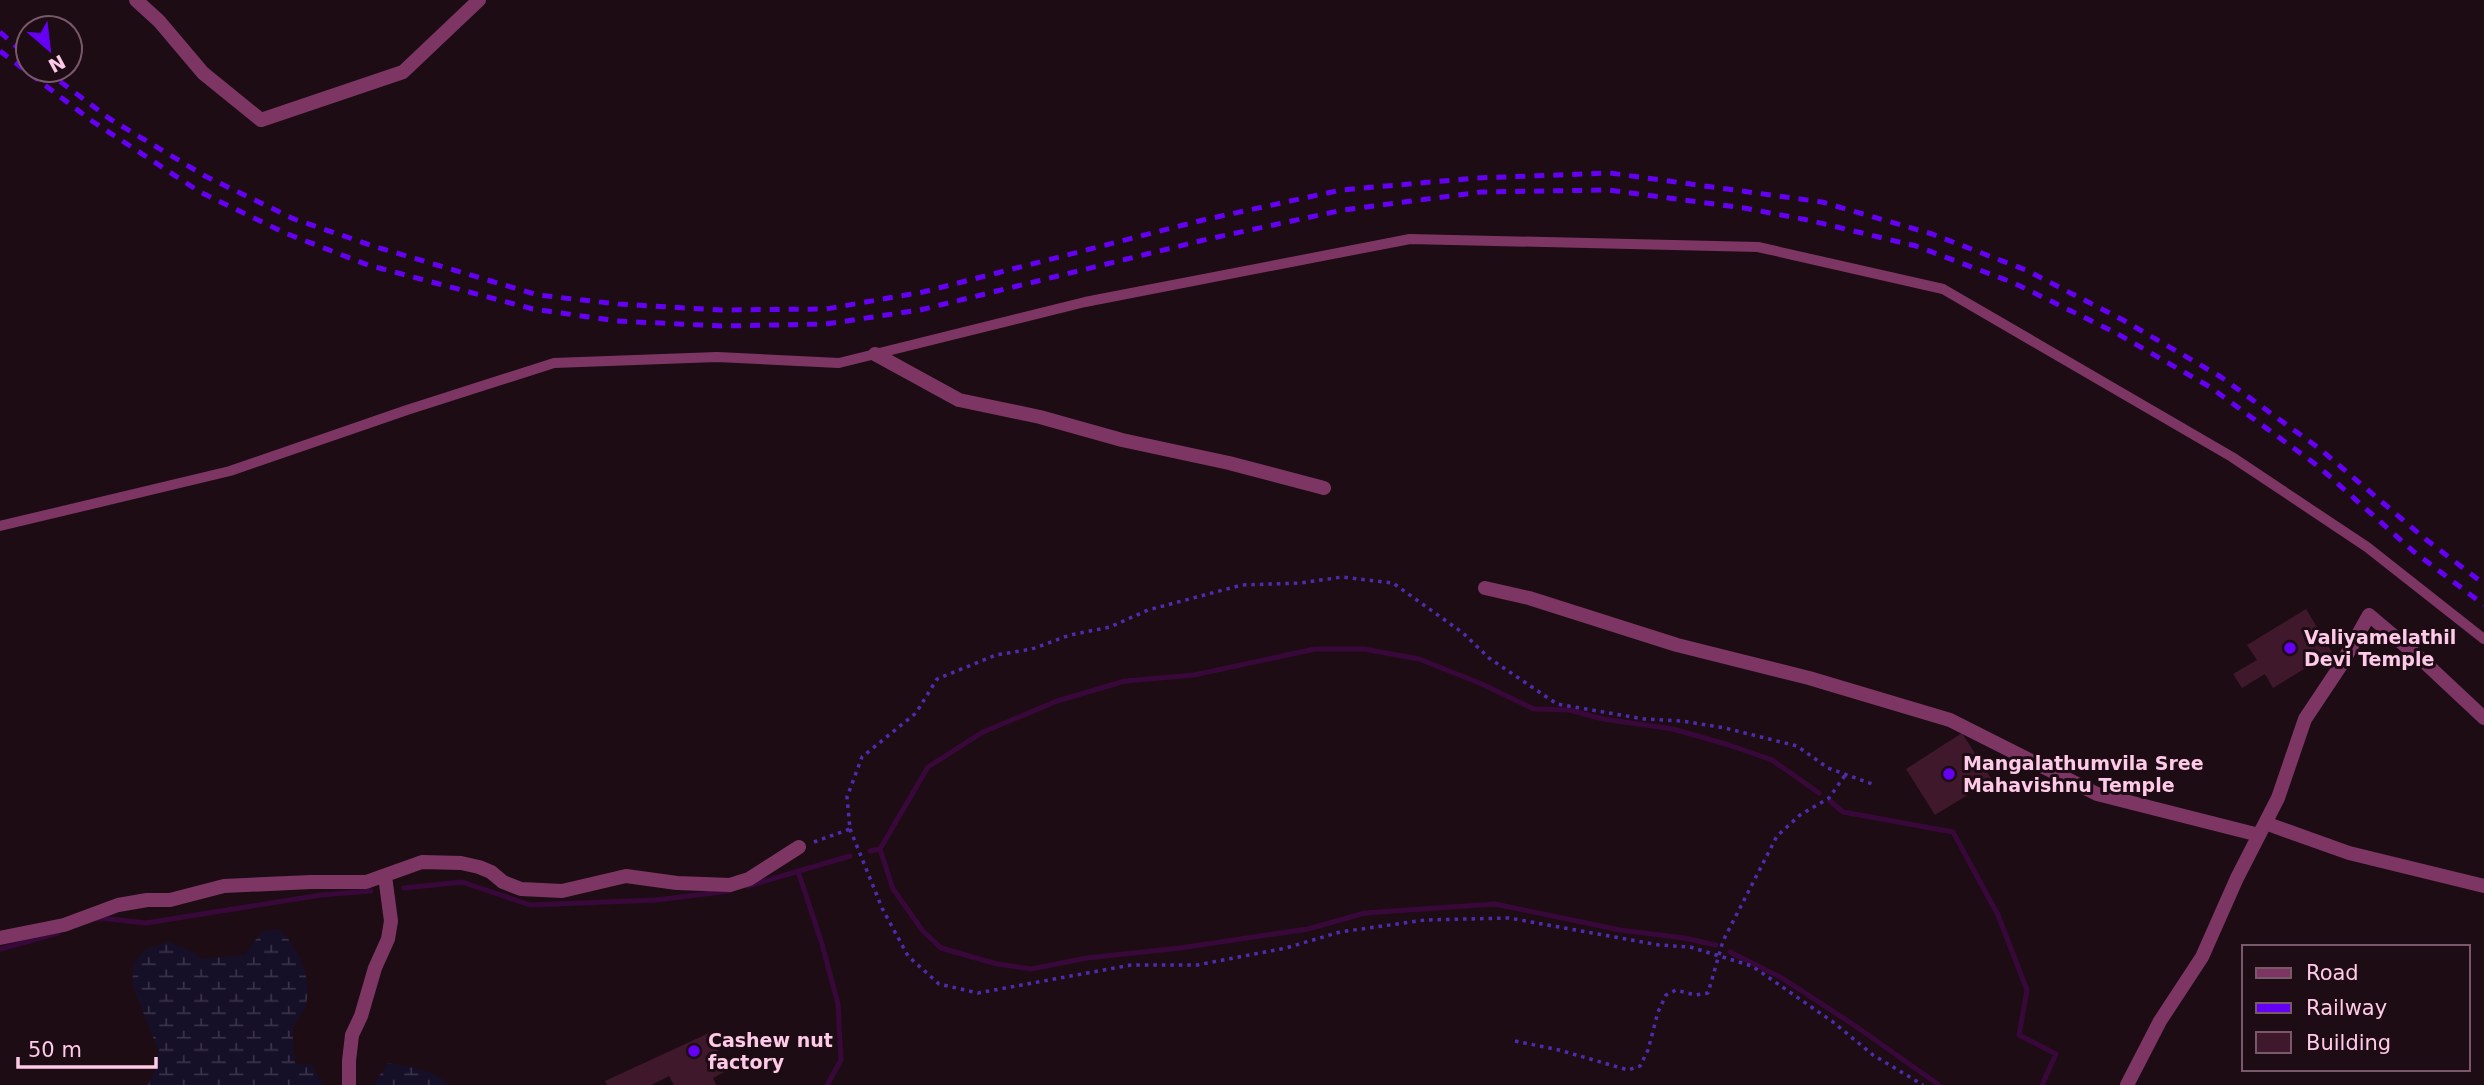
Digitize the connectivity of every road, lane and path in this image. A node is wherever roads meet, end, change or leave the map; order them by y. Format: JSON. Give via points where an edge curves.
{"nodes":[{"id":1,"x":136,"y":0,"type":"edge"},
{"id":2,"x":479,"y":0,"type":"edge"},
{"id":3,"x":875,"y":354,"type":"junction"},
{"id":4,"x":1324,"y":488,"type":"dead end"},
{"id":5,"x":0,"y":526,"type":"edge"},
{"id":6,"x":1485,"y":588,"type":"dead end"},
{"id":7,"x":2484,"y":639,"type":"edge"},
{"id":8,"x":2484,"y":719,"type":"edge"},
{"id":9,"x":1846,"y":774,"type":"junction"},
{"id":10,"x":1875,"y":785,"type":"dead end"},
{"id":11,"x":850,"y":829,"type":"junction"},
{"id":12,"x":2262,"y":829,"type":"junction"},
{"id":13,"x":799,"y":847,"type":"joint"},
{"id":14,"x":385,"y":876,"type":"junction"},
{"id":15,"x":2484,"y":886,"type":"edge"},
{"id":16,"x":0,"y":938,"type":"edge"},
{"id":17,"x":1719,"y":954,"type":"junction"},
{"id":18,"x":1515,"y":1041,"type":"dead end"},
{"id":19,"x":349,"y":1085,"type":"edge"},
{"id":20,"x":1923,"y":1085,"type":"edge"},
{"id":21,"x":2127,"y":1085,"type":"edge"}],
"edges":[{"from":1,"to":2,"type":"street","via":[[203,73],[261,120],[403,72]]},
{"from":3,"to":4,"type":"street","via":[[959,400]]},
{"from":3,"to":5,"type":"lane","via":[[839,363],[717,357],[554,363],[230,471]]},
{"from":3,"to":7,"type":"lane","via":[[1085,302],[1410,239],[1758,247],[1943,289],[2232,457],[2367,547]]},
{"from":6,"to":12,"type":"street","via":[[1950,719],[2097,794]]},
{"from":8,"to":12,"type":"street","via":[[2369,615],[2305,719],[2278,798]]},
{"from":9,"to":10,"type":"path"},
{"from":9,"to":11,"type":"path","via":[[1828,768],[1797,746],[1725,728],[1558,704],[1489,658],[1463,633],[1393,583],[1342,577],[1242,585],[1032,649],[996,654],[937,679],[916,713],[862,757],[847,797]]},
{"from":9,"to":17,"type":"path","via":[[1829,798],[1777,836]]},
{"from":11,"to":13,"type":"path"},
{"from":11,"to":17,"type":"path","via":[[882,908],[908,956],[939,984],[978,993],[1131,965],[1197,965],[1340,932],[1425,920],[1509,918]]},
{"from":12,"to":15,"type":"street"},
{"from":12,"to":21,"type":"street","via":[[2202,957],[2160,1021]]},
{"from":13,"to":14,"type":"street","via":[[749,879],[730,885],[626,876],[562,891],[522,889],[479,867],[442,862],[422,862]]},
{"from":14,"to":16,"type":"street","via":[[366,882],[224,886],[170,900],[118,905],[64,925]]},
{"from":14,"to":19,"type":"street","via":[[391,921],[388,939],[352,1035]]},
{"from":17,"to":18,"type":"path","via":[[1708,993],[1676,990],[1666,995],[1640,1066],[1628,1069]]},
{"from":17,"to":20,"type":"path","via":[[1752,966],[1873,1055]]}]}
